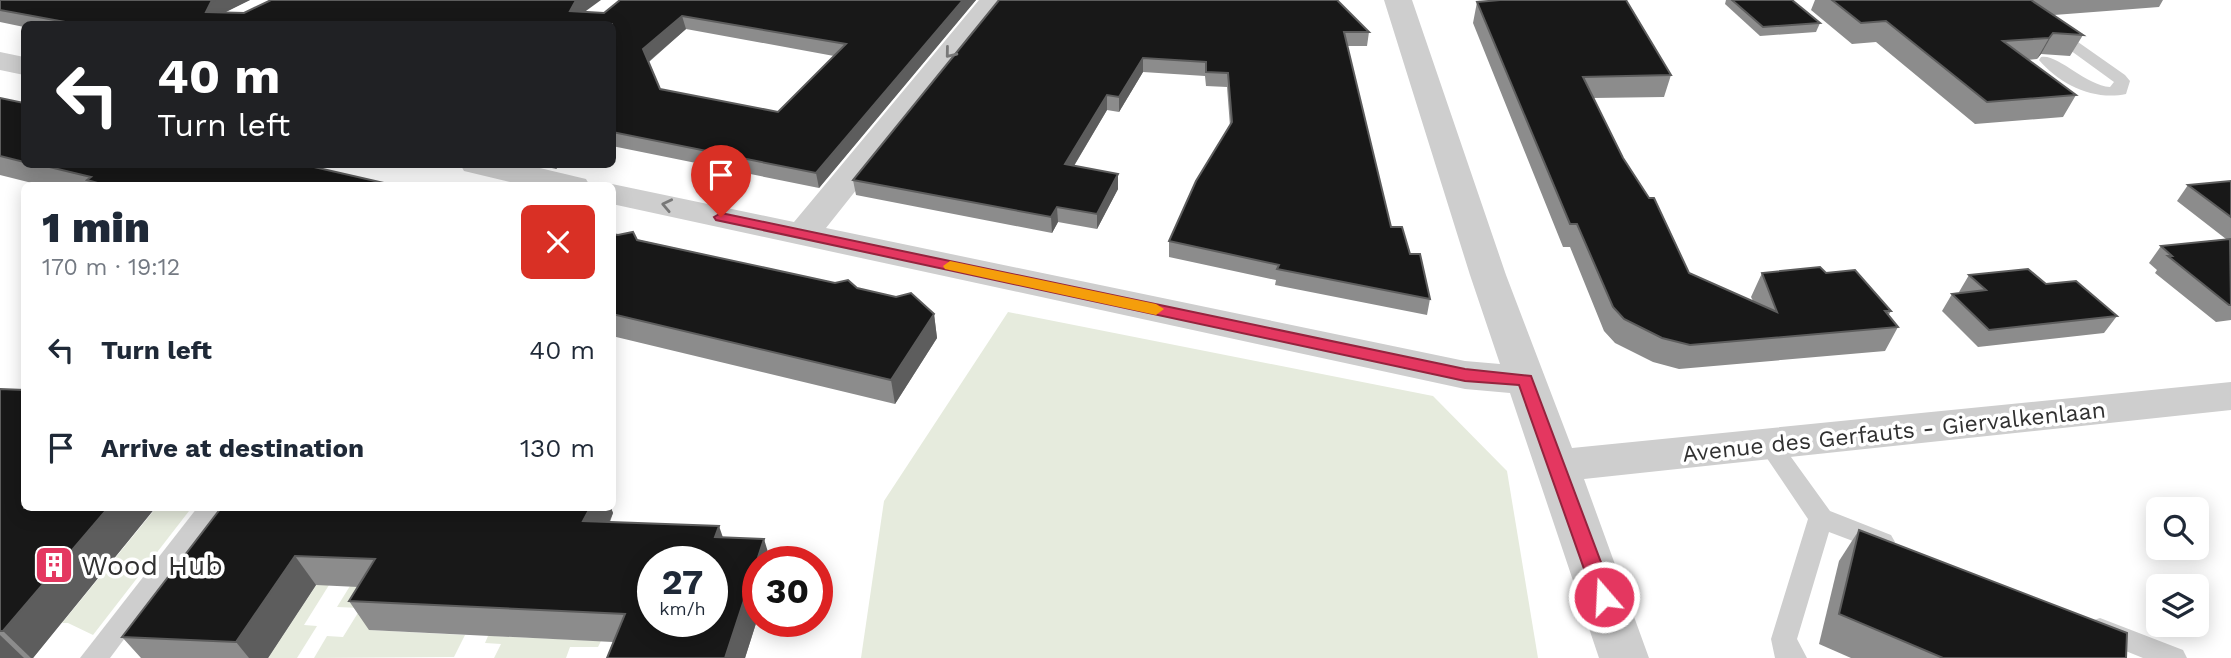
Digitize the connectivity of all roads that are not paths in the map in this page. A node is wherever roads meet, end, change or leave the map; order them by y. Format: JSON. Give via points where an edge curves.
{"nodes":[{"id":1,"x":993,"y":0,"type":"edge"},
{"id":2,"x":1398,"y":0,"type":"edge"},
{"id":3,"x":2008,"y":0,"type":"edge"},
{"id":4,"x":2047,"y":60,"type":"edge"},
{"id":5,"x":0,"y":61,"type":"edge"},
{"id":6,"x":21,"y":65,"type":"edge"},
{"id":7,"x":494,"y":168,"type":"edge"},
{"id":8,"x":556,"y":182,"type":"edge"},
{"id":9,"x":616,"y":195,"type":"edge"},
{"id":10,"x":803,"y":234,"type":"junction"},
{"id":11,"x":1525,"y":380,"type":"junction"},
{"id":12,"x":2231,"y":396,"type":"edge"},
{"id":13,"x":1770,"y":445,"type":"junction"},
{"id":14,"x":1556,"y":465,"type":"junction"},
{"id":15,"x":208,"y":511,"type":"edge"},
{"id":16,"x":1821,"y":518,"type":"junction"},
{"id":17,"x":1899,"y":549,"type":"edge"},
{"id":18,"x":2080,"y":621,"type":"edge"},
{"id":19,"x":2145,"y":652,"type":"edge"},
{"id":20,"x":94,"y":658,"type":"edge"},
{"id":21,"x":1624,"y":658,"type":"edge"},
{"id":22,"x":1793,"y":658,"type":"edge"},
{"id":23,"x":2173,"y":658,"type":"edge"}],
"edges":[{"from":1,"to":10,"type":"street","one_way":true},
{"from":2,"to":11,"type":"street"},
{"from":3,"to":4,"type":"lane","via":[[2119,78],[2122,86],[2112,92],[2084,85]]},
{"from":5,"to":6,"type":"street"},
{"from":7,"to":8,"type":"street"},
{"from":10,"to":9,"type":"street","one_way":true},
{"from":10,"to":11,"type":"street","via":[[1465,375]]},
{"from":11,"to":14,"type":"street"},
{"from":12,"to":13,"type":"street","name":"Avenue des Gerfauts - Giervalkenlaan"},
{"from":13,"to":14,"type":"street","name":"Avenue des Gerfauts - Giervalkenlaan"},
{"from":13,"to":16,"type":"lane"},
{"from":14,"to":21,"type":"street"},
{"from":15,"to":20,"type":"lane"},
{"from":16,"to":17,"type":"lane"},
{"from":16,"to":22,"type":"lane","via":[[1784,639],[1788,656]]},
{"from":18,"to":19,"type":"lane"},
{"from":19,"to":23,"type":"lane"}]}
